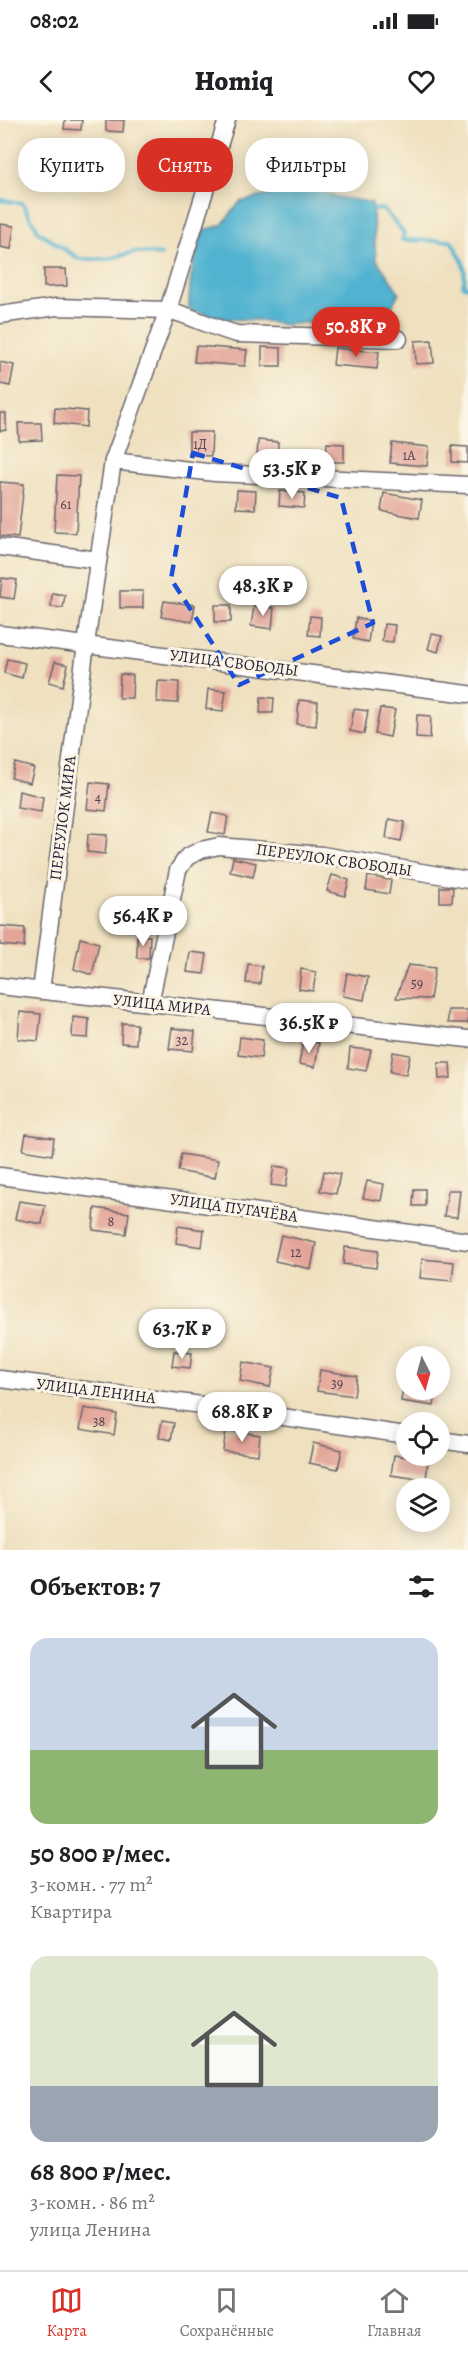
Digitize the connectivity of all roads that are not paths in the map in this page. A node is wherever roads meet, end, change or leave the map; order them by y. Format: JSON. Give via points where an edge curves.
{"nodes":[{"id":1,"x":227,"y":120,"type":"edge"},
{"id":2,"x":168,"y":310,"type":"junction"},
{"id":3,"x":0,"y":315,"type":"edge"},
{"id":4,"x":399,"y":339,"type":"dead end"},
{"id":5,"x":113,"y":461,"type":"junction"},
{"id":6,"x":468,"y":485,"type":"edge"},
{"id":7,"x":0,"y":548,"type":"edge"},
{"id":8,"x":98,"y":560,"type":"junction"},
{"id":9,"x":0,"y":634,"type":"edge"},
{"id":10,"x":86,"y":644,"type":"junction"},
{"id":11,"x":468,"y":694,"type":"edge"},
{"id":12,"x":468,"y":880,"type":"edge"},
{"id":13,"x":0,"y":986,"type":"edge"},
{"id":14,"x":41,"y":991,"type":"junction"},
{"id":15,"x":150,"y":1003,"type":"junction"},
{"id":16,"x":468,"y":1039,"type":"edge"},
{"id":17,"x":0,"y":1176,"type":"edge"},
{"id":18,"x":468,"y":1241,"type":"edge"},
{"id":19,"x":0,"y":1379,"type":"edge"},
{"id":20,"x":396,"y":1434,"type":"edge"},
{"id":21,"x":450,"y":1441,"type":"edge"},
{"id":22,"x":468,"y":1444,"type":"edge"}],
"edges":[{"from":1,"to":2,"type":"street","name":"ПЕРЕУЛОК МИРА"},
{"from":2,"to":3,"type":"street","via":[[56,308]]},
{"from":2,"to":4,"type":"street","via":[[237,334]]},
{"from":2,"to":5,"type":"street","name":"ПЕРЕУЛОК МИРА"},
{"from":5,"to":6,"type":"street","via":[[215,473]]},
{"from":5,"to":8,"type":"street","name":"ПЕРЕУЛОК МИРА"},
{"from":7,"to":8,"type":"street"},
{"from":8,"to":10,"type":"street","name":"ПЕРЕУЛОК МИРА"},
{"from":9,"to":10,"type":"street","name":"УЛИЦА СВОБОДЫ"},
{"from":10,"to":11,"type":"street","name":"УЛИЦА СВОБОДЫ"},
{"from":10,"to":14,"type":"street","name":"ПЕРЕУЛОК МИРА"},
{"from":12,"to":15,"type":"street","name":"ПЕРЕУЛОК СВОБОДЫ","via":[[322,855],[219,846],[201,850],[187,857],[178,870]]},
{"from":13,"to":14,"type":"street","name":"УЛИЦА МИРА"},
{"from":14,"to":15,"type":"street","name":"УЛИЦА МИРА"},
{"from":15,"to":16,"type":"street","name":"УЛИЦА МИРА"},
{"from":17,"to":18,"type":"street","name":"УЛИЦА ПУГАЧЁВА"},
{"from":19,"to":20,"type":"street","name":"УЛИЦА ЛЕНИНА"},
{"from":21,"to":22,"type":"street"}]}
